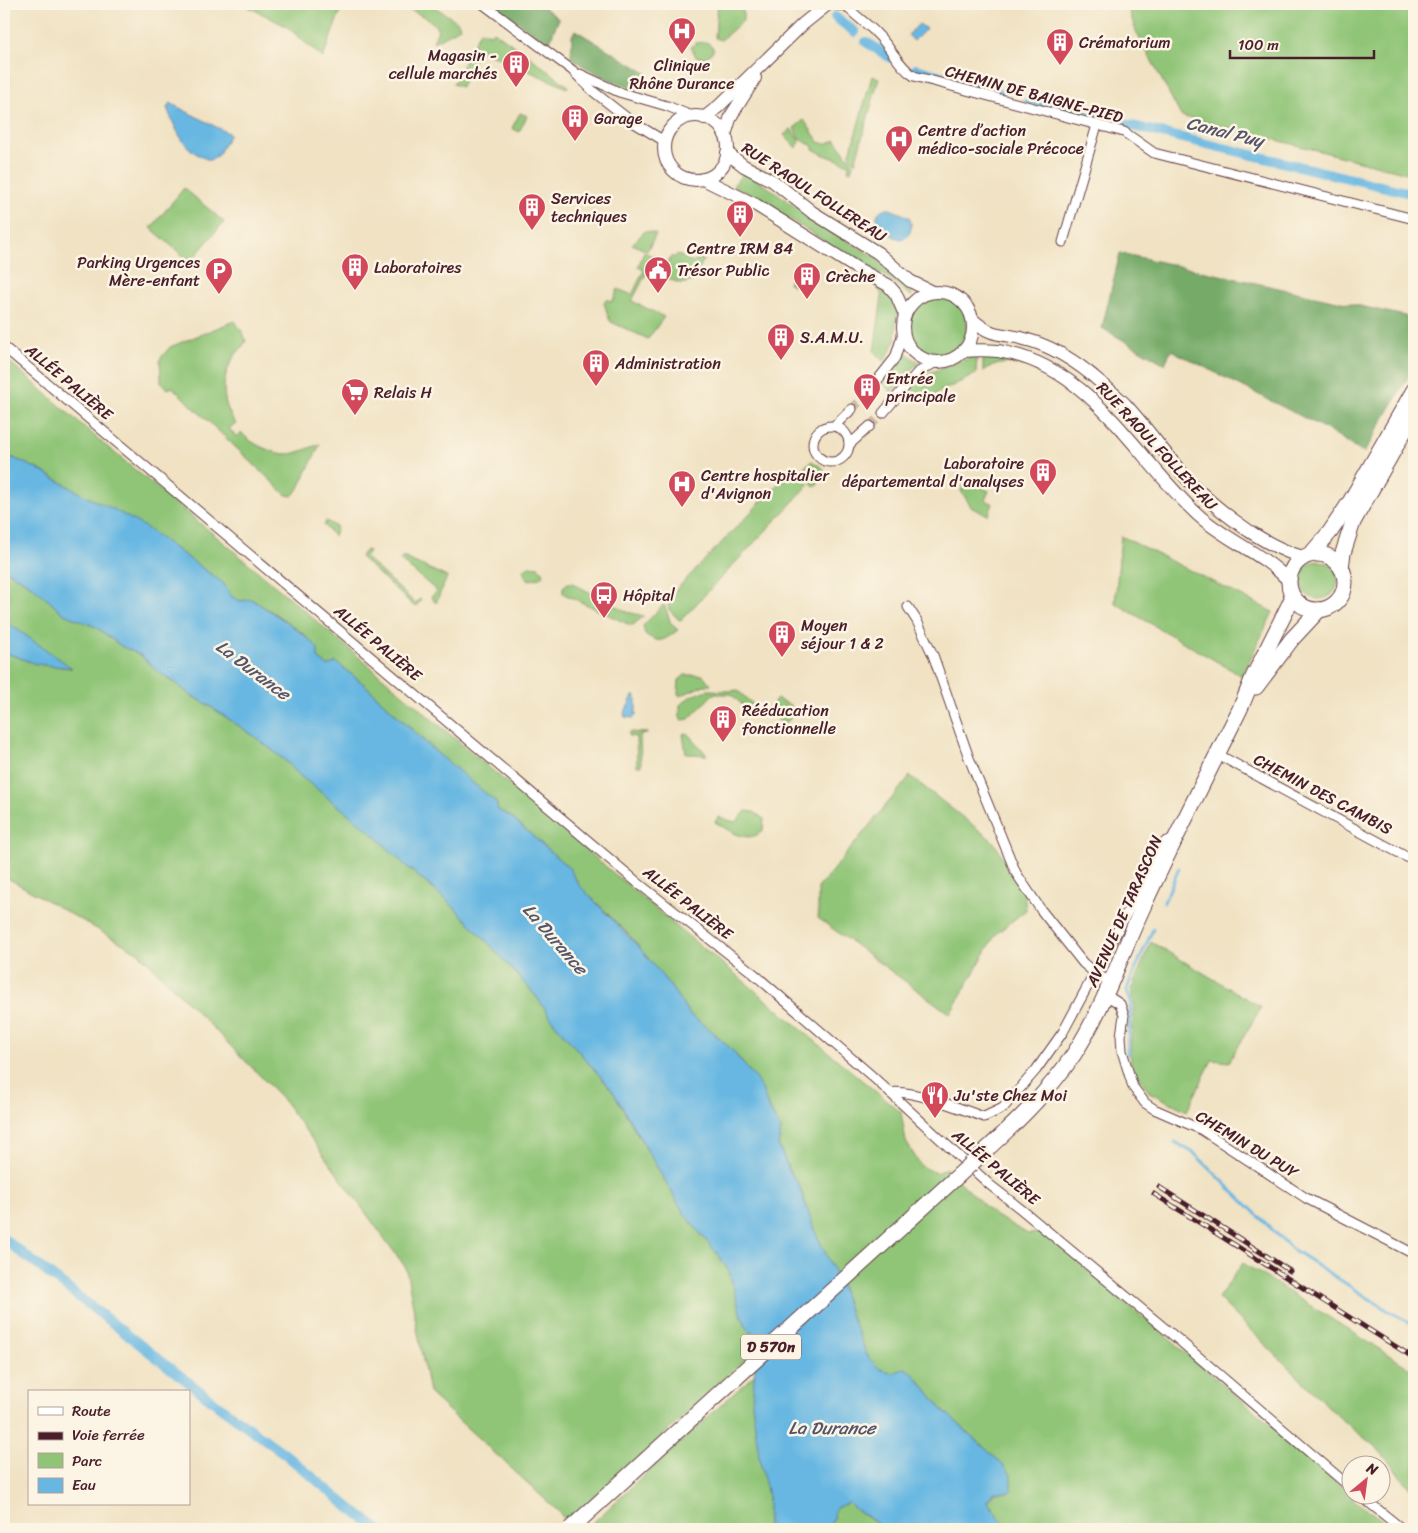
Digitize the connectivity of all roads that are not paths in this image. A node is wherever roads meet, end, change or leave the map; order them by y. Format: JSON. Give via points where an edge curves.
{"nodes":[{"id":1,"x":483,"y":4,"type":"edge"},
{"id":2,"x":828,"y":4,"type":"edge"},
{"id":3,"x":837,"y":4,"type":"edge"},
{"id":4,"x":844,"y":4,"type":"edge"},
{"id":5,"x":768,"y":59,"type":"junction"},
{"id":6,"x":572,"y":70,"type":"junction"},
{"id":7,"x":699,"y":117,"type":"junction"},
{"id":8,"x":1097,"y":125,"type":"junction"},
{"id":9,"x":724,"y":135,"type":"junction"},
{"id":10,"x":664,"y":143,"type":"junction"},
{"id":11,"x":727,"y":153,"type":"junction"},
{"id":12,"x":703,"y":179,"type":"junction"},
{"id":13,"x":1414,"y":219,"type":"edge"},
{"id":14,"x":1063,"y":242,"type":"dead end"},
{"id":15,"x":932,"y":292,"type":"junction"},
{"id":16,"x":904,"y":315,"type":"junction"},
{"id":17,"x":972,"y":320,"type":"junction"},
{"id":18,"x":903,"y":333,"type":"junction"},
{"id":19,"x":4,"y":347,"type":"edge"},
{"id":20,"x":964,"y":351,"type":"junction"},
{"id":21,"x":936,"y":362,"type":"junction"},
{"id":22,"x":1414,"y":390,"type":"edge"},
{"id":23,"x":865,"y":396,"type":"tunnel mouth"},
{"id":24,"x":852,"y":409,"type":"tunnel mouth"},
{"id":25,"x":883,"y":413,"type":"tunnel mouth"},
{"id":26,"x":1414,"y":414,"type":"edge"},
{"id":27,"x":834,"y":426,"type":"junction"},
{"id":28,"x":870,"y":426,"type":"tunnel mouth"},
{"id":29,"x":850,"y":444,"type":"junction"},
{"id":30,"x":1307,"y":556,"type":"junction"},
{"id":31,"x":1341,"y":568,"type":"junction"},
{"id":32,"x":1289,"y":582,"type":"junction"},
{"id":33,"x":1293,"y":597,"type":"junction"},
{"id":34,"x":908,"y":607,"type":"dead end"},
{"id":35,"x":1319,"y":610,"type":"junction"},
{"id":36,"x":1239,"y":711,"type":"junction"},
{"id":37,"x":1217,"y":754,"type":"junction"},
{"id":38,"x":1176,"y":837,"type":"junction"},
{"id":39,"x":1414,"y":861,"type":"edge"},
{"id":40,"x":1096,"y":974,"type":"junction"},
{"id":41,"x":1108,"y":988,"type":"junction"},
{"id":42,"x":890,"y":1093,"type":"junction"},
{"id":43,"x":1414,"y":1254,"type":"edge"},
{"id":44,"x":1340,"y":1478,"type":"edge"},
{"id":45,"x":1373,"y":1506,"type":"edge"},
{"id":46,"x":570,"y":1529,"type":"edge"},
{"id":47,"x":1402,"y":1529,"type":"edge"}],
"edges":[{"from":1,"to":6,"type":"street"},
{"from":2,"to":5,"type":"street"},
{"from":3,"to":4,"type":"street"},
{"from":4,"to":8,"type":"street","name":"CHEMIN DE BAIGNE-PIED","via":[[877,34],[900,64],[914,76]]},
{"from":5,"to":7,"type":"street"},
{"from":5,"to":9,"type":"street","via":[[742,96]]},
{"from":6,"to":7,"type":"street","via":[[620,92]]},
{"from":6,"to":10,"type":"street","via":[[594,92]]},
{"from":7,"to":9,"type":"street","via":[[712,121]]},
{"from":7,"to":10,"type":"street","via":[[686,118],[672,127]]},
{"from":8,"to":13,"type":"street","name":"CHEMIN DE BAIGNE-PIED","via":[[1124,132],[1154,153]]},
{"from":8,"to":14,"type":"street"},
{"from":9,"to":11,"type":"street"},
{"from":10,"to":12,"type":"street","via":[[666,159],[674,172],[688,179]]},
{"from":11,"to":12,"type":"street","via":[[716,172]]},
{"from":11,"to":15,"type":"street","name":"RUE RAOUL FOLLEREAU","via":[[878,253],[910,281]]},
{"from":12,"to":16,"type":"street","via":[[748,201],[888,285],[896,294]]},
{"from":15,"to":16,"type":"street","via":[[915,300]]},
{"from":15,"to":17,"type":"street","via":[[955,296],[967,307]]},
{"from":16,"to":18,"type":"street"},
{"from":17,"to":20,"type":"street","via":[[972,337]]},
{"from":17,"to":30,"type":"street","name":"RUE RAOUL FOLLEREAU","via":[[988,332],[1039,343],[1086,371],[1124,404],[1195,488],[1212,503],[1264,542],[1293,555]]},
{"from":18,"to":21,"type":"street","via":[[918,356]]},
{"from":18,"to":23,"type":"street","via":[[895,358]]},
{"from":19,"to":42,"type":"street","name":"ALLÉE PALIÈRE","via":[[638,883],[753,973]]},
{"from":20,"to":21,"type":"street","via":[[951,360]]},
{"from":20,"to":32,"type":"street","name":"RUE RAOUL FOLLEREAU","via":[[1012,354],[1030,359],[1065,378],[1096,402],[1197,514],[1229,539],[1272,565]]},
{"from":21,"to":25,"type":"street","via":[[917,373]]},
{"from":22,"to":30,"type":"main road","via":[[1350,502],[1330,532]]},
{"from":24,"to":27,"type":"street"},
{"from":26,"to":31,"type":"main road","via":[[1353,522]]},
{"from":27,"to":29,"type":"street","via":[[845,432]]},
{"from":27,"to":29,"type":"street","via":[[822,428],[814,439],[813,447],[819,458],[830,463],[838,462],[847,454]]},
{"from":28,"to":29,"type":"street"},
{"from":30,"to":31,"type":"main road","via":[[1328,556]]},
{"from":30,"to":32,"type":"main road","via":[[1292,568]]},
{"from":31,"to":35,"type":"main road","via":[[1344,592],[1334,605]]},
{"from":32,"to":33,"type":"main road"},
{"from":33,"to":35,"type":"main road","via":[[1304,607]]},
{"from":33,"to":36,"type":"main road","name":"AVENUE DE TARASCON"},
{"from":34,"to":40,"type":"street","name":"CHEMIN DU PUY","via":[[933,655],[969,758],[1016,872],[1041,910],[1083,963]]},
{"from":35,"to":36,"type":"main road","name":"AVENUE DE TARASCON","via":[[1292,638]]},
{"from":36,"to":37,"type":"main road","name":"AVENUE DE TARASCON"},
{"from":37,"to":38,"type":"main road","name":"AVENUE DE TARASCON"},
{"from":37,"to":39,"type":"street","name":"CHEMIN DES CAMBIS"},
{"from":38,"to":40,"type":"street","via":[[1165,842]]},
{"from":38,"to":41,"type":"main road","name":"AVENUE DE TARASCON"},
{"from":40,"to":41,"type":"street","name":"CHEMIN DU PUY"},
{"from":40,"to":42,"type":"street","via":[[1052,1049],[1002,1108],[992,1114],[984,1117],[898,1091]]},
{"from":41,"to":43,"type":"street","name":"CHEMIN DU PUY","via":[[1124,1015],[1122,1051],[1133,1087],[1145,1103],[1202,1130],[1306,1198]]},
{"from":41,"to":46,"type":"main road","name":"AVENUE DE TARASCON","number":"D 570n","bridge":true,"via":[[1074,1054],[1024,1115]]},
{"from":42,"to":44,"type":"street","name":"ALLÉE PALIÈRE","via":[[990,1185],[1180,1341]]},
{"from":45,"to":47,"type":"street"}]}
